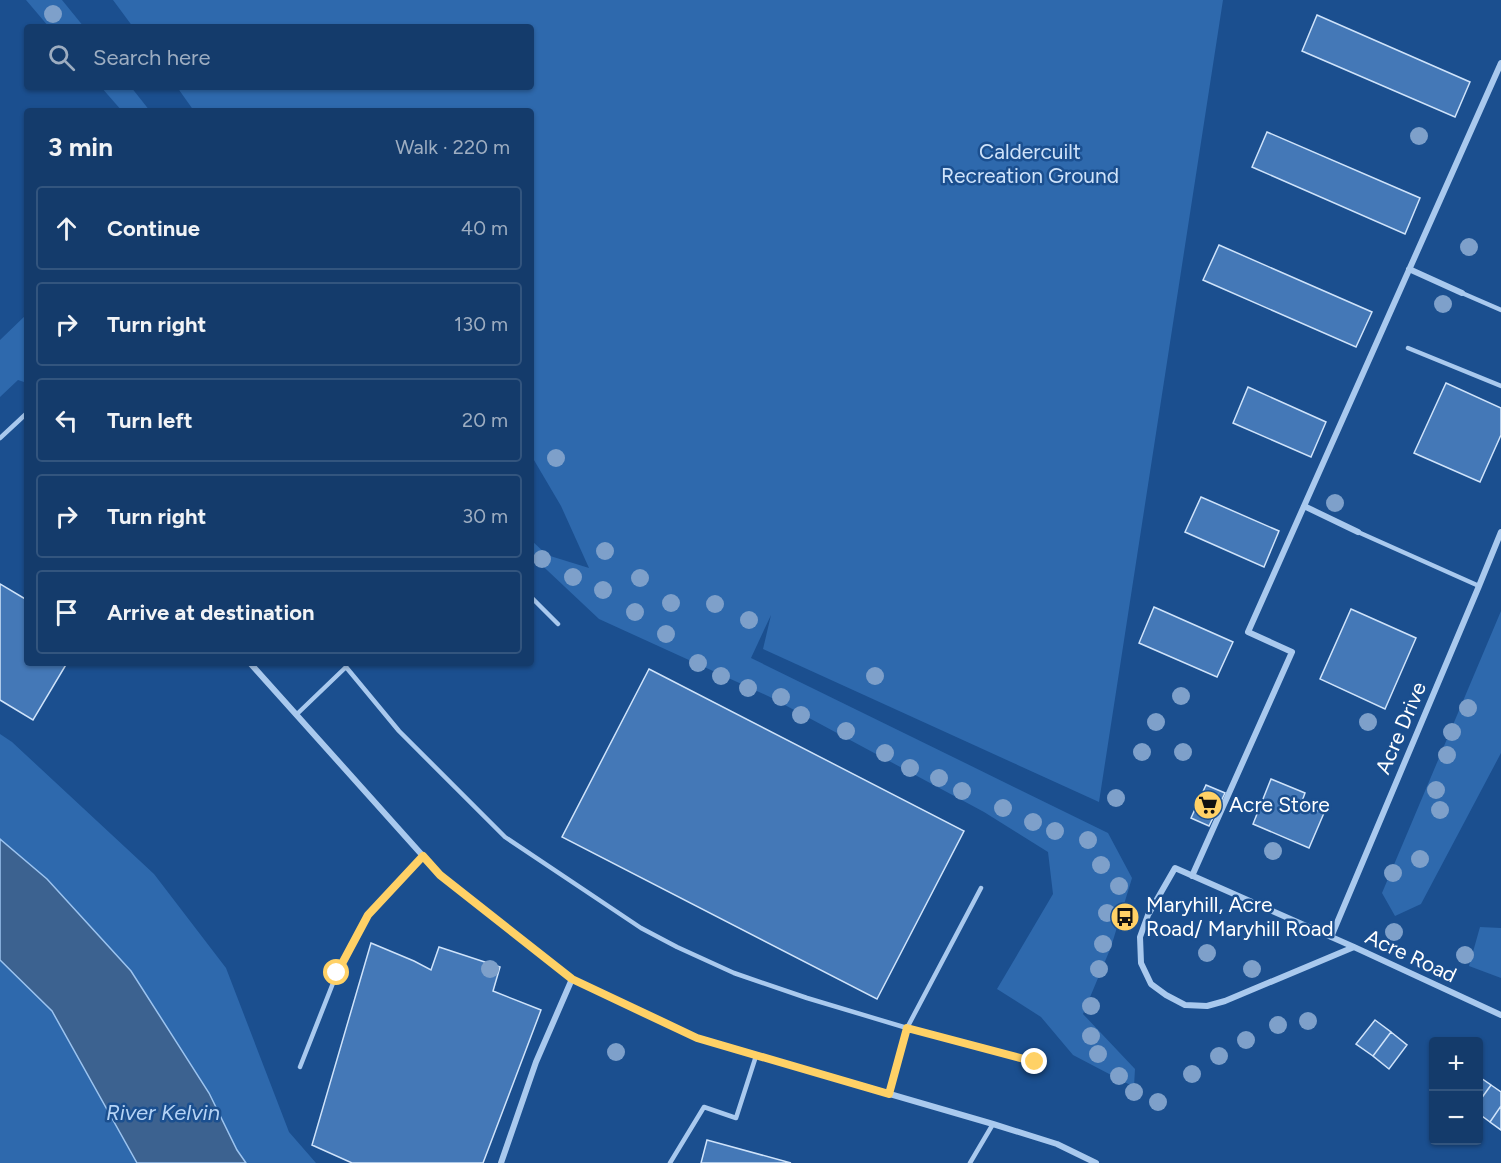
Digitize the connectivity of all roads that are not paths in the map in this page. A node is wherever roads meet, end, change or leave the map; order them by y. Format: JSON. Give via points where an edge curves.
{"nodes":[{"id":1,"x":1501,"y":63,"type":"edge"},
{"id":2,"x":1409,"y":269,"type":"junction"},
{"id":3,"x":1462,"y":293,"type":"joint"},
{"id":4,"x":1501,"y":310,"type":"edge"},
{"id":5,"x":1408,"y":348,"type":"dead end"},
{"id":6,"x":1501,"y":386,"type":"edge"},
{"id":7,"x":24,"y":417,"type":"edge"},
{"id":8,"x":0,"y":438,"type":"edge"},
{"id":9,"x":1304,"y":506,"type":"junction"},
{"id":10,"x":1359,"y":532,"type":"joint"},
{"id":11,"x":1501,"y":532,"type":"edge"},
{"id":12,"x":1479,"y":586,"type":"junction"},
{"id":13,"x":534,"y":600,"type":"edge"},
{"id":14,"x":558,"y":624,"type":"dead end"},
{"id":15,"x":253,"y":666,"type":"edge"},
{"id":16,"x":347,"y":666,"type":"edge"},
{"id":17,"x":349,"y":666,"type":"edge"},
{"id":18,"x":296,"y":715,"type":"junction"},
{"id":19,"x":423,"y":856,"type":"junction"},
{"id":20,"x":1192,"y":876,"type":"junction"},
{"id":21,"x":981,"y":888,"type":"dead end"},
{"id":22,"x":1331,"y":937,"type":"junction"},
{"id":23,"x":1354,"y":947,"type":"junction"},
{"id":24,"x":572,"y":979,"type":"junction"},
{"id":25,"x":1501,"y":1015,"type":"edge"},
{"id":26,"x":907,"y":1028,"type":"junction"},
{"id":27,"x":756,"y":1056,"type":"junction"},
{"id":28,"x":1035,"y":1062,"type":"dead end"},
{"id":29,"x":300,"y":1067,"type":"dead end"},
{"id":30,"x":889,"y":1094,"type":"junction"},
{"id":31,"x":993,"y":1124,"type":"junction"},
{"id":32,"x":501,"y":1163,"type":"edge"},
{"id":33,"x":670,"y":1163,"type":"edge"},
{"id":34,"x":970,"y":1163,"type":"edge"},
{"id":35,"x":1096,"y":1163,"type":"edge"}],
"edges":[{"from":1,"to":2,"type":"street"},
{"from":2,"to":3,"type":"street"},
{"from":2,"to":9,"type":"street"},
{"from":3,"to":4,"type":"lane"},
{"from":5,"to":6,"type":"lane"},
{"from":7,"to":8,"type":"lane"},
{"from":9,"to":10,"type":"street"},
{"from":9,"to":20,"type":"street","via":[[1248,632],[1292,652]]},
{"from":10,"to":12,"type":"lane"},
{"from":11,"to":12,"type":"street","name":"Acre Drive"},
{"from":12,"to":22,"type":"street","name":"Acre Drive"},
{"from":13,"to":14,"type":"lane"},
{"from":15,"to":18,"type":"street"},
{"from":16,"to":18,"type":"lane"},
{"from":17,"to":26,"type":"lane","via":[[399,731],[505,837],[641,928],[734,973]]},
{"from":18,"to":19,"type":"street"},
{"from":19,"to":24,"type":"street","via":[[440,875]]},
{"from":19,"to":29,"type":"lane","via":[[368,915],[337,973]]},
{"from":20,"to":22,"type":"street","name":"Acre Road"},
{"from":20,"to":23,"type":"street","name":"Acre Road","via":[[1175,868],[1140,937],[1141,963],[1151,984],[1185,1005],[1207,1006],[1225,1001]]},
{"from":21,"to":26,"type":"lane"},
{"from":22,"to":23,"type":"street","name":"Acre Road"},
{"from":23,"to":25,"type":"street","name":"Acre Road"},
{"from":24,"to":27,"type":"street","via":[[697,1038]]},
{"from":24,"to":32,"type":"street","via":[[536,1062]]},
{"from":26,"to":28,"type":"lane"},
{"from":26,"to":30,"type":"lane"},
{"from":27,"to":30,"type":"street"},
{"from":27,"to":33,"type":"lane","via":[[736,1118],[704,1107]]},
{"from":30,"to":31,"type":"street"},
{"from":31,"to":34,"type":"lane"},
{"from":31,"to":35,"type":"street","via":[[1057,1144]]}]}
